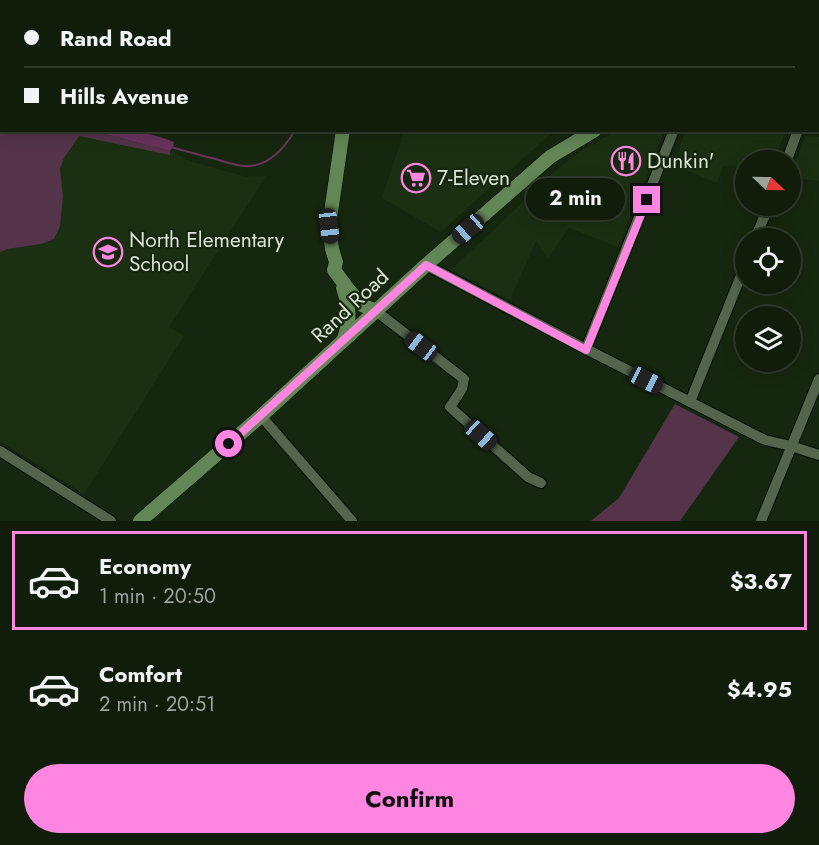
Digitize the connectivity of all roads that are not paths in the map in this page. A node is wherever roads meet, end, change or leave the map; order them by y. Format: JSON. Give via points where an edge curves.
{"nodes":[{"id":1,"x":343,"y":132,"type":"edge"},
{"id":2,"x":592,"y":132,"type":"edge"},
{"id":3,"x":673,"y":132,"type":"edge"},
{"id":4,"x":797,"y":132,"type":"edge"},
{"id":5,"x":791,"y":150,"type":"edge"},
{"id":6,"x":336,"y":262,"type":"junction"},
{"id":7,"x":426,"y":265,"type":"junction"},
{"id":8,"x":339,"y":278,"type":"junction"},
{"id":9,"x":735,"y":290,"type":"edge"},
{"id":10,"x":375,"y":311,"type":"junction"},
{"id":11,"x":343,"y":341,"type":"junction"},
{"id":12,"x":586,"y":350,"type":"junction"},
{"id":13,"x":819,"y":379,"type":"edge"},
{"id":14,"x":690,"y":402,"type":"junction"},
{"id":15,"x":261,"y":416,"type":"junction"},
{"id":16,"x":792,"y":446,"type":"junction"},
{"id":17,"x":0,"y":451,"type":"edge"},
{"id":18,"x":819,"y":454,"type":"edge"},
{"id":19,"x":541,"y":483,"type":"dead end"},
{"id":20,"x":111,"y":521,"type":"edge"},
{"id":21,"x":140,"y":521,"type":"edge"},
{"id":22,"x":352,"y":521,"type":"edge"},
{"id":23,"x":761,"y":521,"type":"edge"}],
"edges":[{"from":1,"to":6,"type":"main road","via":[[329,226]]},
{"from":2,"to":7,"type":"main road","name":"Rand Road","via":[[550,157]]},
{"from":3,"to":12,"type":"street"},
{"from":4,"to":5,"type":"street"},
{"from":6,"to":8,"type":"main road","via":[[334,270]]},
{"from":6,"to":10,"type":"main road","via":[[344,266]]},
{"from":7,"to":10,"type":"main road","name":"Rand Road"},
{"from":7,"to":12,"type":"street"},
{"from":8,"to":10,"type":"main road","via":[[362,305]]},
{"from":8,"to":11,"type":"main road","via":[[350,313]]},
{"from":9,"to":14,"type":"street"},
{"from":10,"to":11,"type":"main road","name":"Rand Road"},
{"from":10,"to":19,"type":"street","via":[[464,379],[450,407],[528,477]]},
{"from":11,"to":15,"type":"main road","name":"Rand Road"},
{"from":12,"to":14,"type":"street"},
{"from":13,"to":16,"type":"street"},
{"from":14,"to":16,"type":"street","via":[[765,440]]},
{"from":15,"to":21,"type":"main road","name":"Rand Road"},
{"from":15,"to":22,"type":"street"},
{"from":16,"to":18,"type":"street"},
{"from":16,"to":23,"type":"street"},
{"from":17,"to":20,"type":"street"}]}
